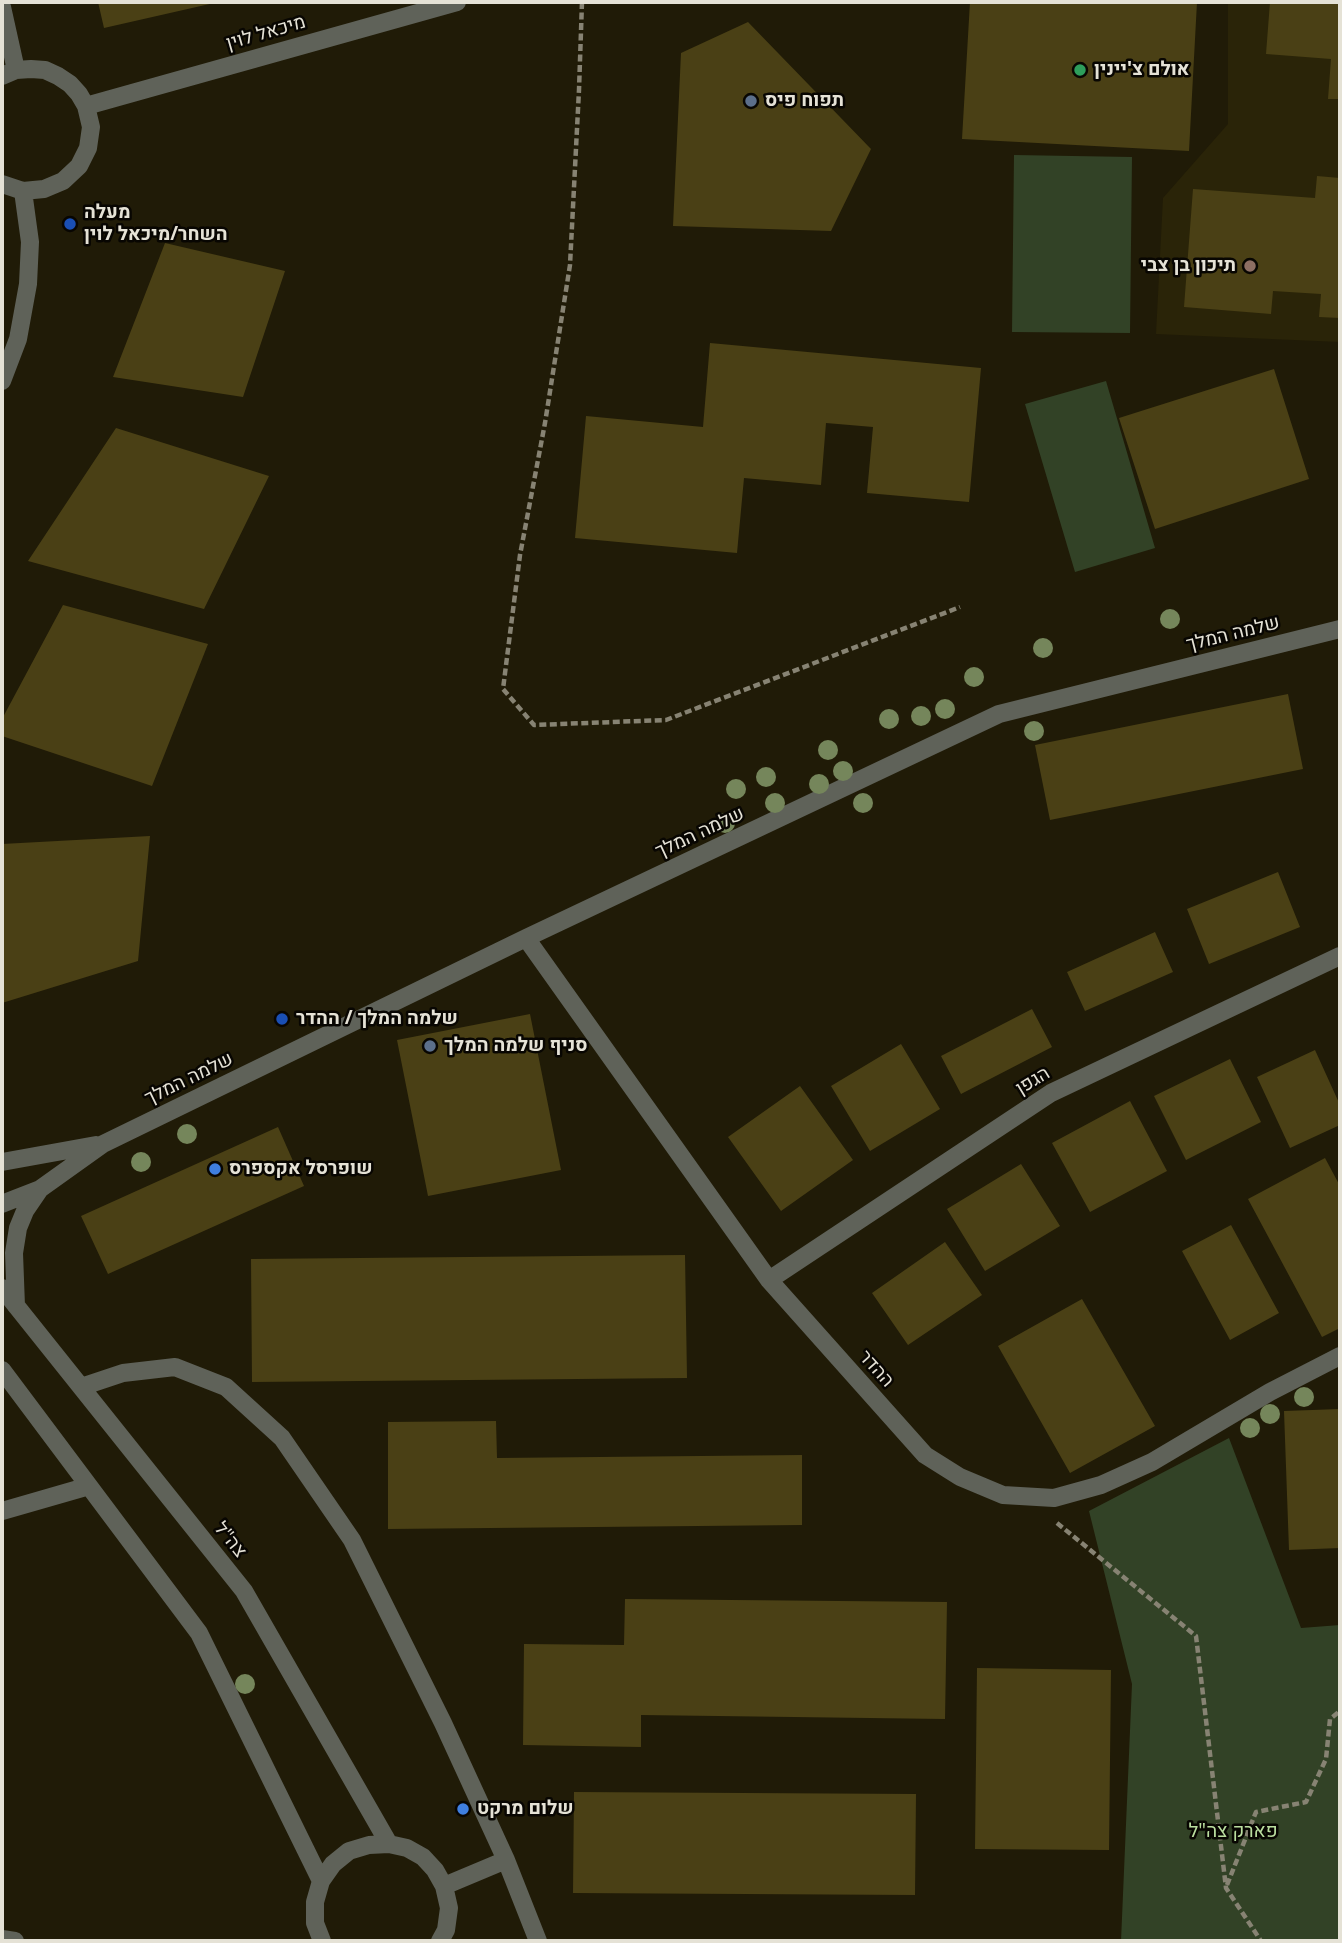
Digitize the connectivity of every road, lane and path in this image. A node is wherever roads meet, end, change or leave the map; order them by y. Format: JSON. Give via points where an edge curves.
{"nodes":[{"id":1,"x":457,"y":2,"type":"edge"},
{"id":2,"x":582,"y":2,"type":"edge"},
{"id":3,"x":2,"y":7,"type":"edge"},
{"id":4,"x":9,"y":73,"type":"edge"},
{"id":5,"x":86,"y":106,"type":"junction"},
{"id":6,"x":2,"y":184,"type":"edge"},
{"id":7,"x":23,"y":191,"type":"junction"},
{"id":8,"x":2,"y":381,"type":"edge"},
{"id":9,"x":960,"y":607,"type":"dead end"},
{"id":10,"x":1340,"y":629,"type":"edge"},
{"id":11,"x":526,"y":939,"type":"junction"},
{"id":12,"x":1340,"y":956,"type":"edge"},
{"id":13,"x":103,"y":1144,"type":"junction"},
{"id":14,"x":2,"y":1161,"type":"edge"},
{"id":15,"x":40,"y":1189,"type":"junction"},
{"id":16,"x":2,"y":1204,"type":"edge"},
{"id":17,"x":769,"y":1280,"type":"junction"},
{"id":18,"x":2,"y":1288,"type":"edge"},
{"id":19,"x":16,"y":1306,"type":"junction"},
{"id":20,"x":1340,"y":1356,"type":"edge"},
{"id":21,"x":2,"y":1370,"type":"edge"},
{"id":22,"x":81,"y":1387,"type":"junction"},
{"id":23,"x":89,"y":1486,"type":"junction"},
{"id":24,"x":1024,"y":1496,"type":"junction"},
{"id":25,"x":2,"y":1511,"type":"edge"},
{"id":26,"x":1340,"y":1711,"type":"edge"},
{"id":27,"x":389,"y":1844,"type":"junction"},
{"id":28,"x":506,"y":1860,"type":"junction"},
{"id":29,"x":321,"y":1881,"type":"junction"},
{"id":30,"x":444,"y":1885,"type":"junction"},
{"id":31,"x":1226,"y":1888,"type":"junction"},
{"id":32,"x":2,"y":1939,"type":"edge"},
{"id":33,"x":15,"y":1941,"type":"edge"},
{"id":34,"x":322,"y":1941,"type":"edge"},
{"id":35,"x":440,"y":1941,"type":"edge"},
{"id":36,"x":538,"y":1941,"type":"edge"},
{"id":37,"x":1261,"y":1941,"type":"edge"}],
"edges":[{"from":1,"to":5,"type":"street","name":"מיכאל לוין"},
{"from":2,"to":9,"type":"path","via":[[570,265],[520,555],[503,689],[534,725],[666,720]]},
{"from":3,"to":4,"type":"street"},
{"from":4,"to":5,"type":"street","via":[[45,70],[70,84]]},
{"from":5,"to":7,"type":"street","via":[[91,127],[79,166],[64,181]]},
{"from":6,"to":7,"type":"street"},
{"from":7,"to":8,"type":"street","via":[[30,242],[28,284],[18,339]]},
{"from":10,"to":11,"type":"street","name":"שלמה המלך","via":[[999,714]]},
{"from":11,"to":13,"type":"street","name":"שלמה המלך"},
{"from":11,"to":17,"type":"street","name":"ההדר"},
{"from":12,"to":17,"type":"street","name":"הגפן","via":[[1051,1093]]},
{"from":13,"to":14,"type":"street","name":"שלמה המלך"},
{"from":13,"to":15,"type":"street","name":"שלמה המלך"},
{"from":15,"to":16,"type":"street","name":"שלמה המלך"},
{"from":15,"to":19,"type":"street","via":[[18,1228]]},
{"from":17,"to":24,"type":"street","name":"ההדר","via":[[925,1455],[960,1477],[1003,1495]]},
{"from":18,"to":19,"type":"street","name":"צה\"ל"},
{"from":19,"to":22,"type":"street","name":"צה\"ל"},
{"from":20,"to":24,"type":"street","name":"ההדר","via":[[1152,1462],[1101,1485],[1054,1498]]},
{"from":21,"to":23,"type":"street"},
{"from":22,"to":27,"type":"street","name":"צה\"ל","via":[[244,1591]]},
{"from":22,"to":28,"type":"street","via":[[123,1373],[175,1367],[226,1387],[282,1438],[352,1540]]},
{"from":23,"to":25,"type":"street"},
{"from":23,"to":29,"type":"street","via":[[199,1633]]},
{"from":24,"to":31,"type":"path","via":[[1196,1636]]},
{"from":26,"to":31,"type":"path","via":[[1329,1719],[1326,1759],[1306,1802],[1256,1812]]},
{"from":27,"to":29,"type":"street","via":[[349,1851]]},
{"from":27,"to":30,"type":"street","via":[[423,1857]]},
{"from":28,"to":30,"type":"street"},
{"from":28,"to":36,"type":"street"},
{"from":29,"to":34,"type":"street","via":[[315,1923]]},
{"from":30,"to":35,"type":"street","via":[[449,1908]]},
{"from":31,"to":37,"type":"path"},
{"from":32,"to":33,"type":"street"}]}
